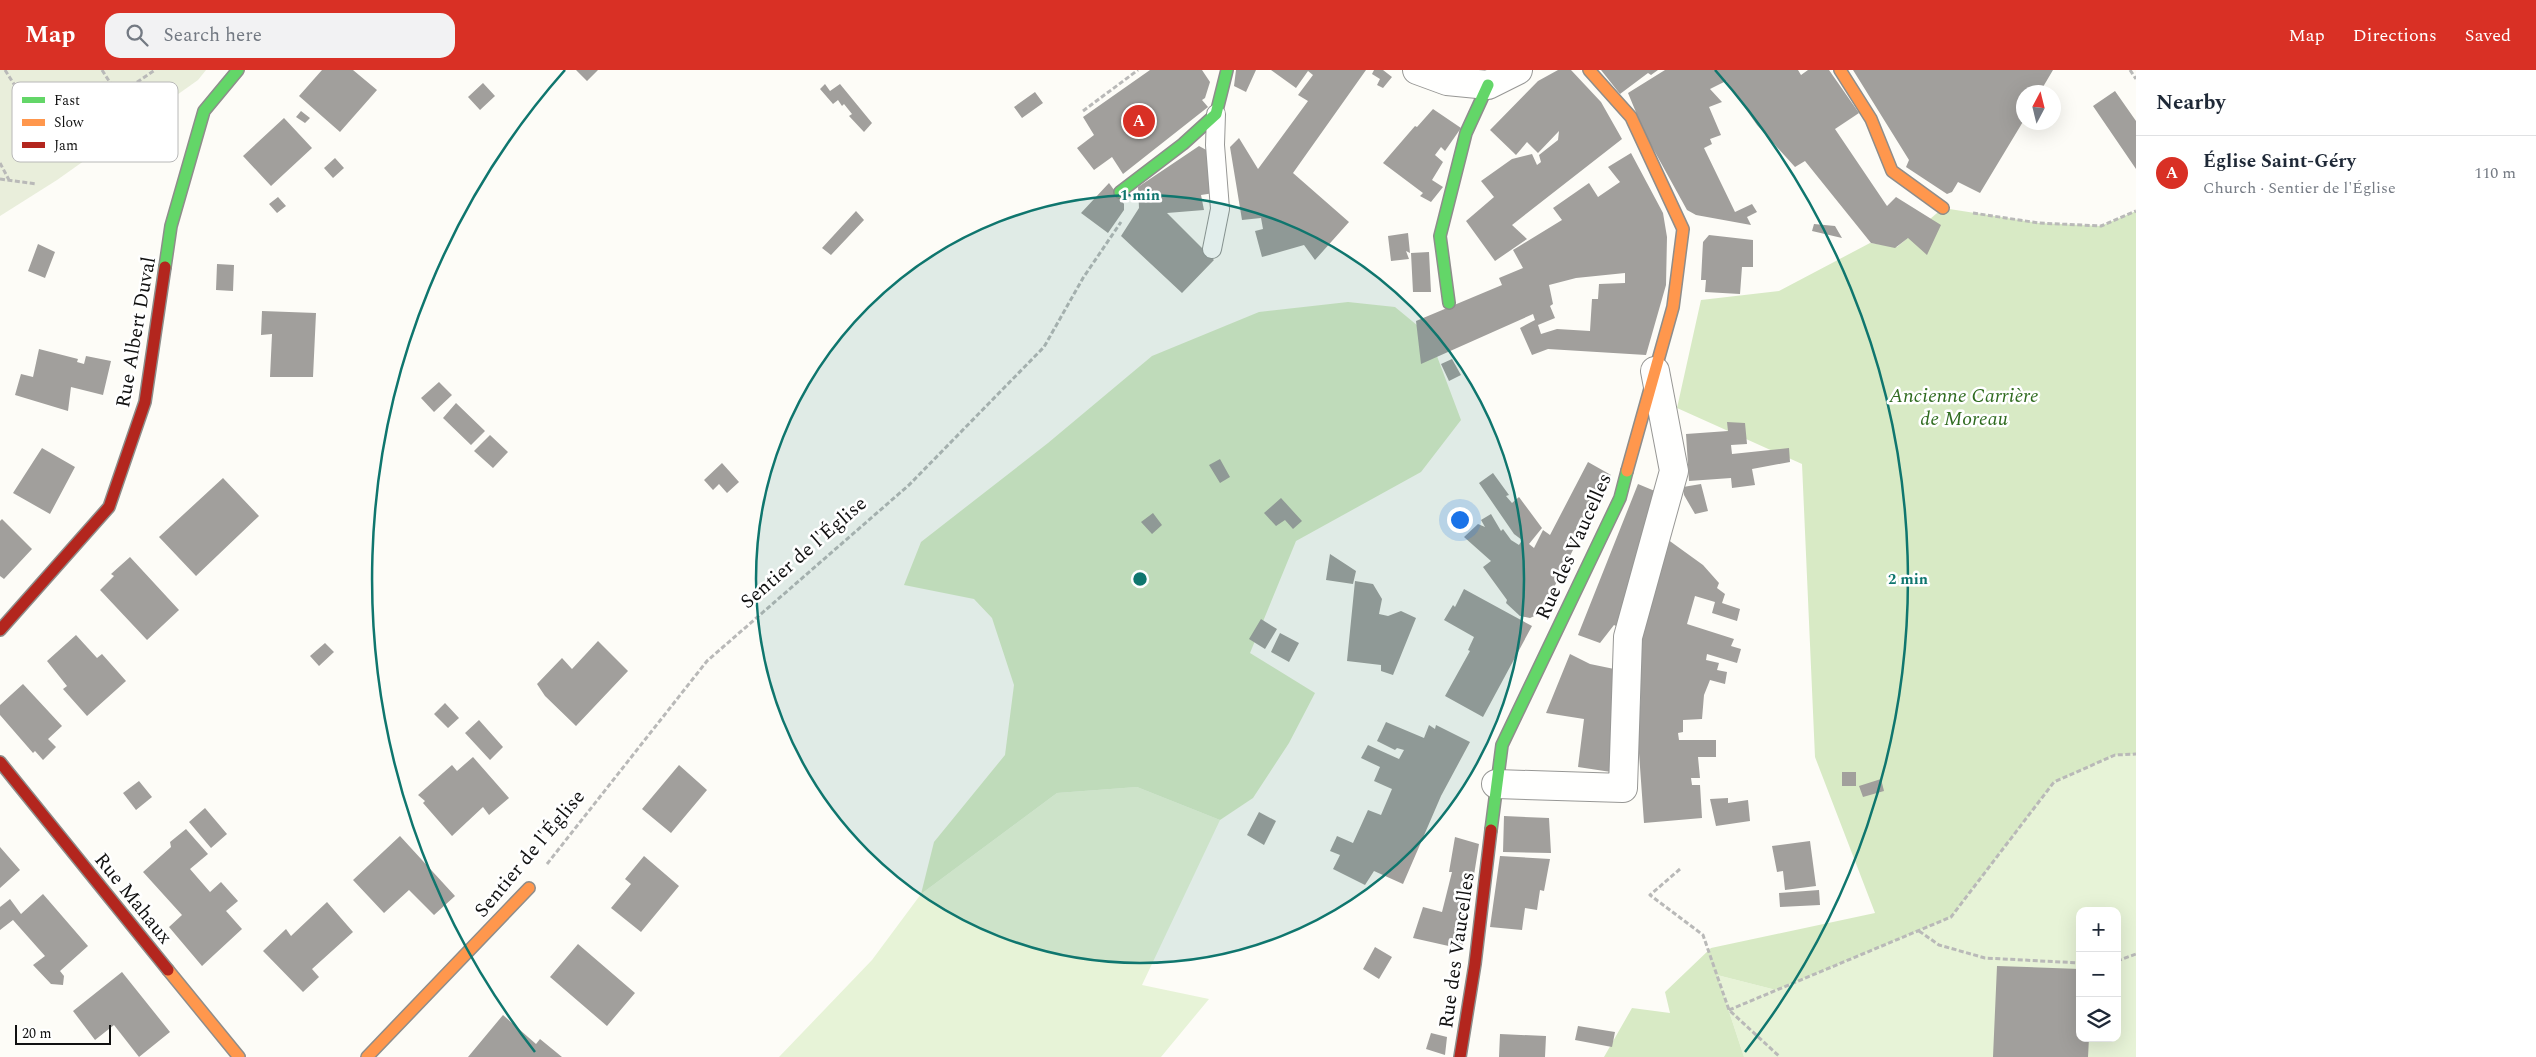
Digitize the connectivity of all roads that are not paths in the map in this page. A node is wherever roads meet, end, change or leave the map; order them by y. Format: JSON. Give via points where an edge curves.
{"nodes":[{"id":1,"x":238,"y":70,"type":"edge"},
{"id":2,"x":1227,"y":70,"type":"edge"},
{"id":3,"x":1417,"y":70,"type":"edge"},
{"id":4,"x":1518,"y":70,"type":"edge"},
{"id":5,"x":1588,"y":70,"type":"edge"},
{"id":6,"x":1840,"y":70,"type":"edge"},
{"id":7,"x":1488,"y":85,"type":"junction"},
{"id":8,"x":1216,"y":114,"type":"junction"},
{"id":9,"x":1120,"y":192,"type":"road end"},
{"id":10,"x":1944,"y":208,"type":"road end"},
{"id":11,"x":1212,"y":250,"type":"dead end"},
{"id":12,"x":1449,"y":303,"type":"dead end"},
{"id":13,"x":1655,"y":371,"type":"junction"},
{"id":14,"x":0,"y":630,"type":"edge"},
{"id":15,"x":0,"y":762,"type":"edge"},
{"id":16,"x":1496,"y":784,"type":"junction"},
{"id":17,"x":528,"y":888,"type":"road end"},
{"id":18,"x":239,"y":1057,"type":"edge"},
{"id":19,"x":367,"y":1057,"type":"edge"},
{"id":20,"x":1460,"y":1057,"type":"edge"}],
"edges":[{"from":1,"to":14,"type":"street","name":"Rue Albert Duval","via":[[204,111],[195,141],[171,226],[145,402],[109,507]]},
{"from":2,"to":8,"type":"street"},
{"from":3,"to":7,"type":"street","via":[[1447,81]]},
{"from":4,"to":7,"type":"street"},
{"from":5,"to":13,"type":"street","name":"Rue des Vaucelles","via":[[1630,117],[1683,229],[1673,307]]},
{"from":6,"to":10,"type":"street","via":[[1871,119],[1892,171]]},
{"from":7,"to":12,"type":"street","via":[[1466,133],[1440,236]]},
{"from":8,"to":9,"type":"street","via":[[1184,144]]},
{"from":8,"to":11,"type":"lane","via":[[1220,209]]},
{"from":13,"to":16,"type":"street","name":"Rue des Vaucelles","via":[[1620,498],[1502,745]]},
{"from":13,"to":16,"type":"street","via":[[1674,471],[1628,637],[1623,788]]},
{"from":15,"to":18,"type":"street","name":"Rue Mahaux"},
{"from":16,"to":20,"type":"street","name":"Rue des Vaucelles","via":[[1475,964]]},
{"from":17,"to":19,"type":"street","name":"Sentier de l'Église"}]}
